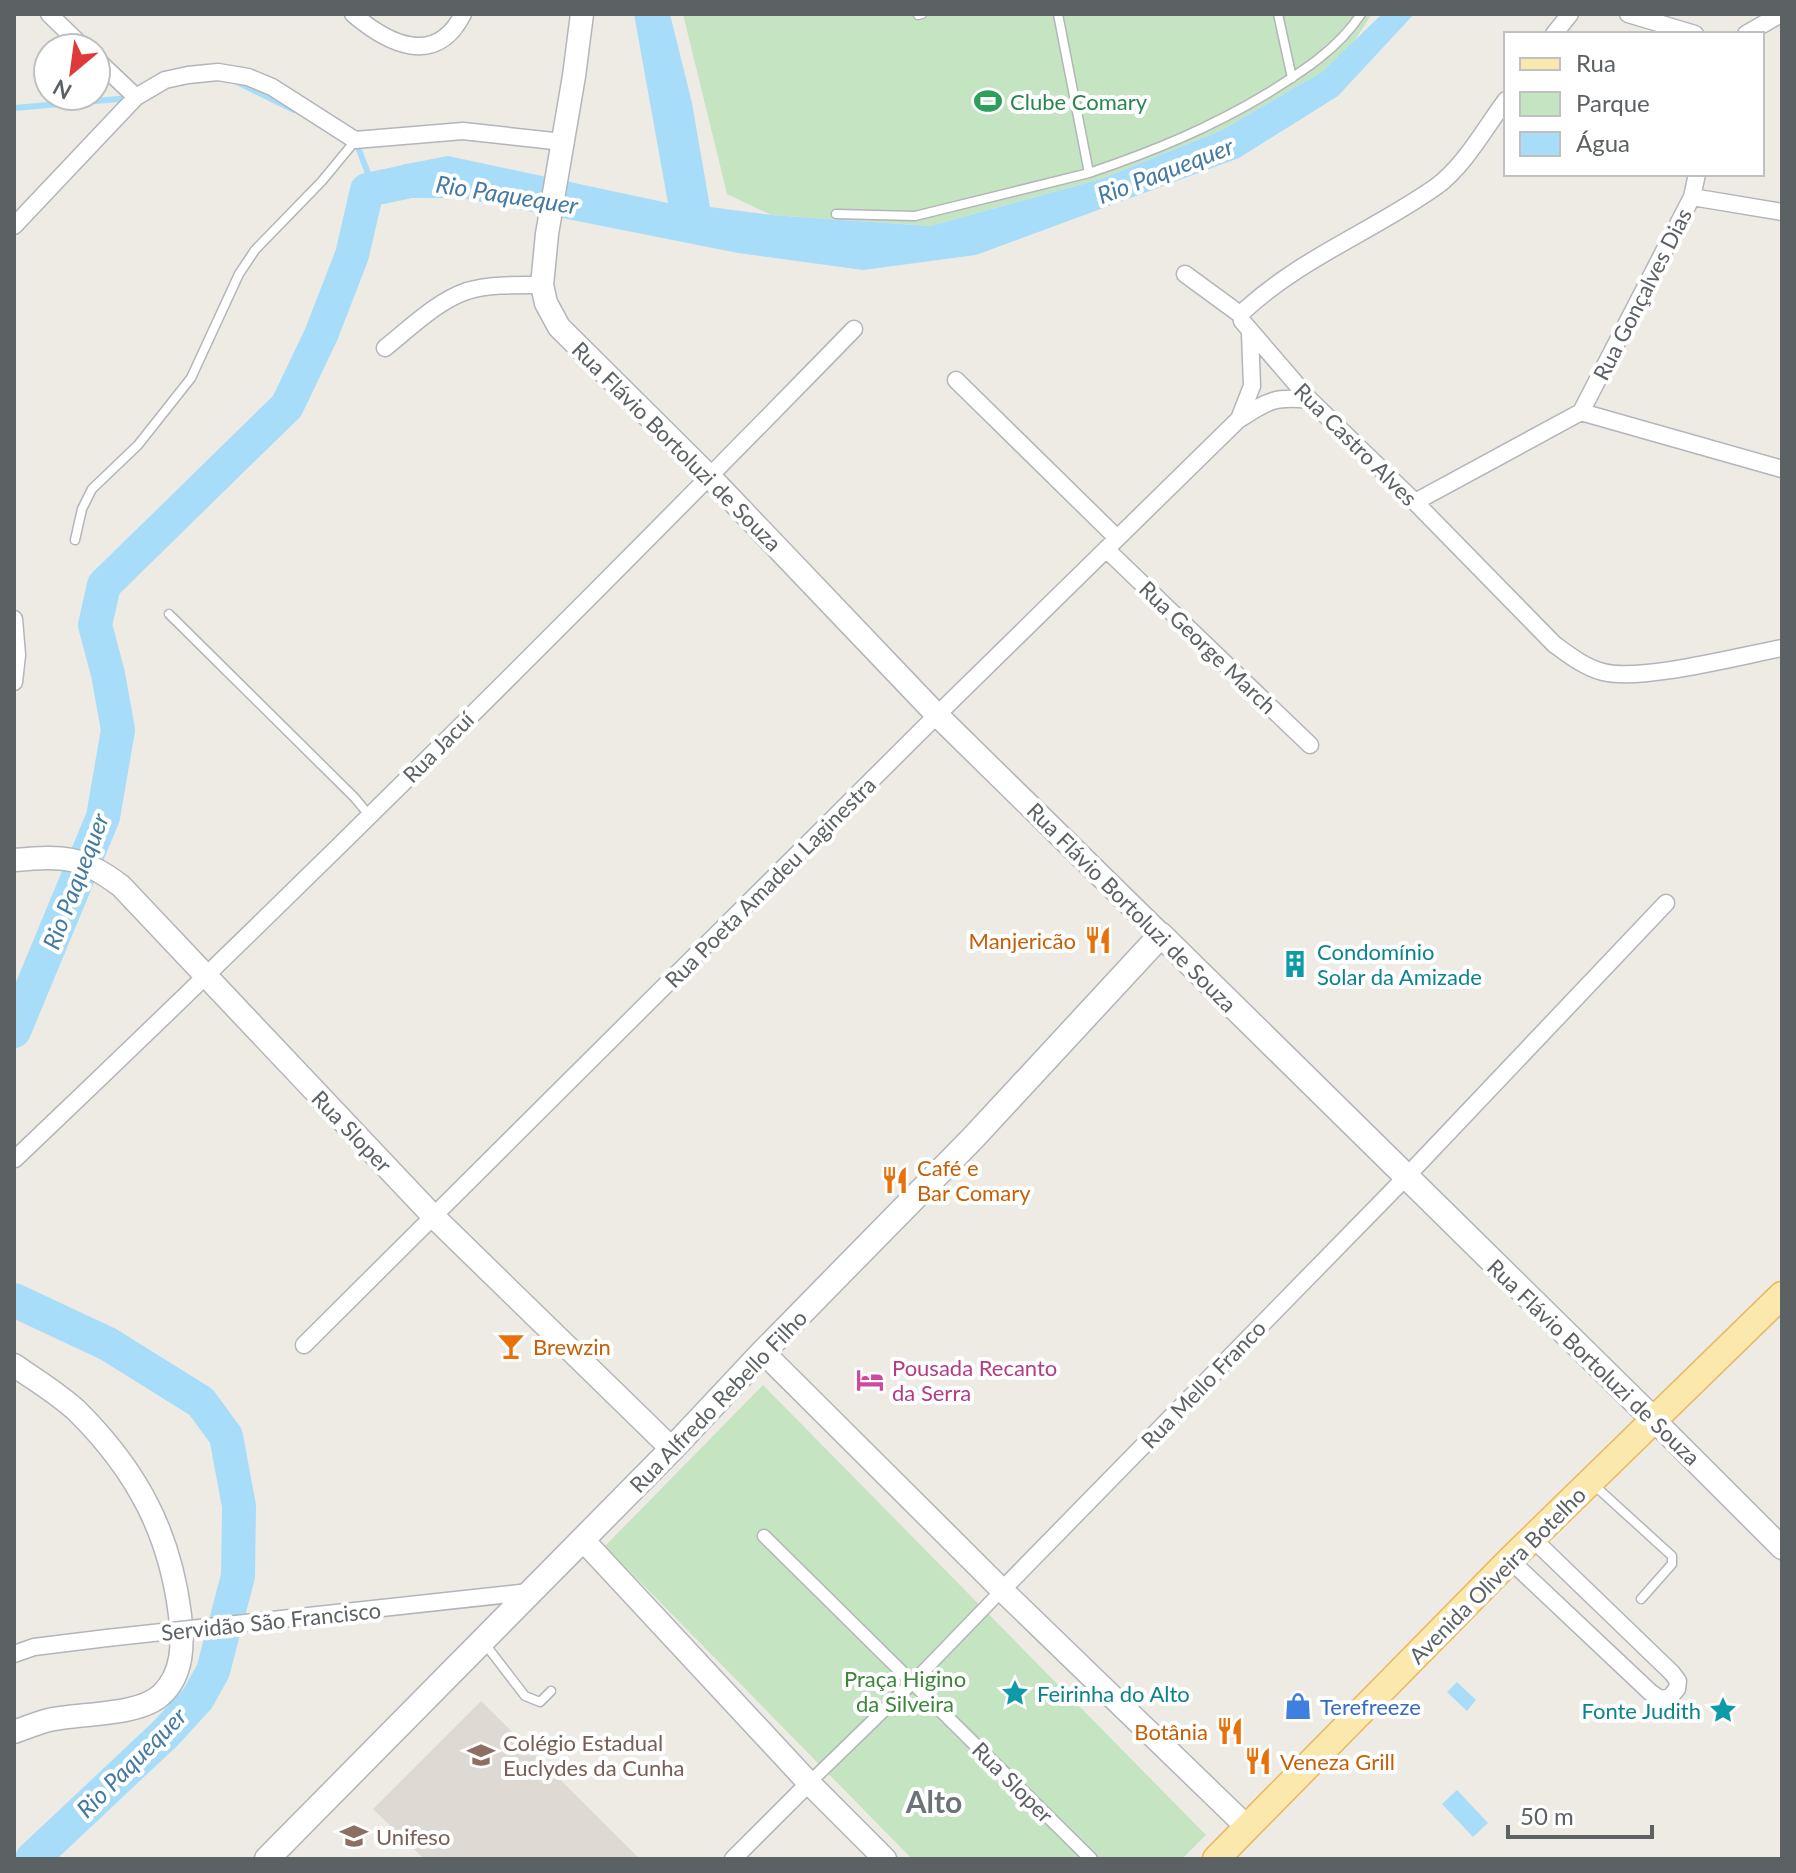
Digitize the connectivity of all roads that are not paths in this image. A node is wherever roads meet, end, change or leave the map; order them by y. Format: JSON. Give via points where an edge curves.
{"nodes":[{"id":1,"x":49,"y":14,"type":"edge"},
{"id":2,"x":353,"y":14,"type":"edge"},
{"id":3,"x":463,"y":14,"type":"edge"},
{"id":4,"x":582,"y":14,"type":"edge"},
{"id":5,"x":1058,"y":14,"type":"edge"},
{"id":6,"x":1278,"y":14,"type":"edge"},
{"id":7,"x":1361,"y":14,"type":"edge"},
{"id":8,"x":1570,"y":14,"type":"edge"},
{"id":9,"x":1628,"y":14,"type":"edge"},
{"id":10,"x":1781,"y":14,"type":"edge"},
{"id":11,"x":68,"y":32,"type":"edge"},
{"id":12,"x":1556,"y":32,"type":"edge"},
{"id":13,"x":1688,"y":32,"type":"edge"},
{"id":14,"x":1750,"y":32,"type":"edge"},
{"id":15,"x":112,"y":74,"type":"edge"},
{"id":16,"x":1292,"y":78,"type":"junction"},
{"id":17,"x":136,"y":97,"type":"junction"},
{"id":18,"x":1504,"y":103,"type":"edge"},
{"id":19,"x":355,"y":140,"type":"junction"},
{"id":20,"x":563,"y":142,"type":"junction"},
{"id":21,"x":1089,"y":173,"type":"junction"},
{"id":22,"x":1697,"y":176,"type":"edge"},
{"id":23,"x":1692,"y":197,"type":"junction"},
{"id":24,"x":1782,"y":212,"type":"edge"},
{"id":25,"x":836,"y":214,"type":"dead end"},
{"id":26,"x":14,"y":226,"type":"edge"},
{"id":27,"x":1185,"y":274,"type":"dead end"},
{"id":28,"x":542,"y":285,"type":"junction"},
{"id":29,"x":1241,"y":315,"type":"junction"},
{"id":30,"x":854,"y":329,"type":"dead end"},
{"id":31,"x":1250,"y":333,"type":"junction"},
{"id":32,"x":385,"y":348,"type":"dead end"},
{"id":33,"x":956,"y":380,"type":"dead end"},
{"id":34,"x":1310,"y":400,"type":"junction"},
{"id":35,"x":1581,"y":412,"type":"junction"},
{"id":36,"x":1238,"y":420,"type":"junction"},
{"id":37,"x":1782,"y":469,"type":"edge"},
{"id":38,"x":710,"y":477,"type":"junction"},
{"id":39,"x":1415,"y":502,"type":"junction"},
{"id":40,"x":75,"y":540,"type":"dead end"},
{"id":41,"x":1112,"y":543,"type":"junction"},
{"id":42,"x":169,"y":614,"type":"dead end"},
{"id":43,"x":14,"y":619,"type":"edge"},
{"id":44,"x":1782,"y":648,"type":"edge"},
{"id":45,"x":14,"y":682,"type":"edge"},
{"id":46,"x":937,"y":715,"type":"junction"},
{"id":47,"x":1310,"y":745,"type":"dead end"},
{"id":48,"x":369,"y":815,"type":"junction"},
{"id":49,"x":14,"y":860,"type":"edge"},
{"id":50,"x":1666,"y":903,"type":"dead end"},
{"id":51,"x":1161,"y":935,"type":"junction"},
{"id":52,"x":206,"y":977,"type":"junction"},
{"id":53,"x":15,"y":1159,"type":"edge"},
{"id":54,"x":1406,"y":1177,"type":"junction"},
{"id":55,"x":434,"y":1217,"type":"junction"},
{"id":56,"x":1782,"y":1295,"type":"edge"},
{"id":57,"x":304,"y":1345,"type":"dead end"},
{"id":58,"x":763,"y":1352,"type":"junction"},
{"id":59,"x":14,"y":1365,"type":"edge"},
{"id":60,"x":1654,"y":1420,"type":"junction"},
{"id":61,"x":672,"y":1449,"type":"junction"},
{"id":62,"x":1590,"y":1481,"type":"junction"},
{"id":63,"x":764,"y":1536,"type":"dead end"},
{"id":64,"x":1532,"y":1538,"type":"junction"},
{"id":65,"x":583,"y":1540,"type":"junction"},
{"id":66,"x":1782,"y":1548,"type":"edge"},
{"id":67,"x":1510,"y":1560,"type":"junction"},
{"id":68,"x":1002,"y":1590,"type":"junction"},
{"id":69,"x":529,"y":1592,"type":"junction"},
{"id":70,"x":1641,"y":1599,"type":"dead end"},
{"id":71,"x":482,"y":1640,"type":"junction"},
{"id":72,"x":14,"y":1654,"type":"edge"},
{"id":73,"x":913,"y":1682,"type":"junction"},
{"id":74,"x":551,"y":1691,"type":"dead end"},
{"id":75,"x":14,"y":1732,"type":"edge"},
{"id":76,"x":809,"y":1783,"type":"junction"},
{"id":77,"x":1247,"y":1827,"type":"junction"},
{"id":78,"x":267,"y":1859,"type":"edge"},
{"id":79,"x":733,"y":1859,"type":"edge"},
{"id":80,"x":885,"y":1859,"type":"edge"},
{"id":81,"x":1091,"y":1859,"type":"edge"},
{"id":82,"x":1216,"y":1859,"type":"edge"}],
"edges":[{"from":1,"to":11,"type":"street"},
{"from":2,"to":3,"type":"street","via":[[396,43],[419,48],[443,39]]},
{"from":4,"to":20,"type":"street","name":"Rua Flávio Bortoluzi de Souza"},
{"from":5,"to":21,"type":"lane"},
{"from":6,"to":16,"type":"lane"},
{"from":7,"to":16,"type":"lane","via":[[1320,59]]},
{"from":8,"to":12,"type":"street"},
{"from":9,"to":13,"type":"street"},
{"from":10,"to":14,"type":"street"},
{"from":15,"to":17,"type":"street"},
{"from":16,"to":21,"type":"lane","via":[[1198,132]]},
{"from":17,"to":19,"type":"street","via":[[165,80],[188,75],[248,77]]},
{"from":17,"to":26,"type":"street"},
{"from":18,"to":29,"type":"street","via":[[1439,185],[1285,276]]},
{"from":19,"to":20,"type":"street","via":[[463,131]]},
{"from":19,"to":40,"type":"lane","via":[[255,250],[191,378],[138,445],[92,489]]},
{"from":20,"to":28,"type":"street","name":"Rua Flávio Bortoluzi de Souza"},
{"from":21,"to":25,"type":"lane","via":[[915,216]]},
{"from":22,"to":23,"type":"street","name":"Rua Gonçalves Dias"},
{"from":23,"to":24,"type":"street"},
{"from":23,"to":35,"type":"street","name":"Rua Gonçalves Dias"},
{"from":27,"to":29,"type":"street"},
{"from":28,"to":32,"type":"street","via":[[467,291]]},
{"from":28,"to":38,"type":"street","name":"Rua Flávio Bortoluzi de Souza","via":[[559,327]]},
{"from":29,"to":31,"type":"street","name":"Rua Castro Alves"},
{"from":30,"to":38,"type":"street","name":"Rua Jacuí"},
{"from":31,"to":34,"type":"street","name":"Rua Castro Alves"},
{"from":31,"to":36,"type":"street","name":"Rua Poeta Amadeu Laginestra","via":[[1252,386]]},
{"from":33,"to":41,"type":"street","name":"Rua George March"},
{"from":34,"to":36,"type":"street","name":"Rua Poeta Amadeu Laginestra","via":[[1281,397]]},
{"from":34,"to":39,"type":"street","name":"Rua Castro Alves"},
{"from":35,"to":37,"type":"street"},
{"from":35,"to":39,"type":"street"},
{"from":36,"to":41,"type":"street","name":"Rua Poeta Amadeu Laginestra"},
{"from":38,"to":46,"type":"street","name":"Rua Flávio Bortoluzi de Souza"},
{"from":38,"to":48,"type":"street","name":"Rua Jacuí"},
{"from":39,"to":44,"type":"street","name":"Rua Castro Alves","via":[[1554,644],[1600,672],[1649,672]]},
{"from":41,"to":46,"type":"street","name":"Rua Poeta Amadeu Laginestra"},
{"from":41,"to":47,"type":"street","name":"Rua George March"},
{"from":42,"to":48,"type":"lane"},
{"from":43,"to":45,"type":"street"},
{"from":46,"to":51,"type":"street","name":"Rua Flávio Bortoluzi de Souza"},
{"from":46,"to":55,"type":"street","name":"Rua Poeta Amadeu Laginestra"},
{"from":48,"to":52,"type":"street","name":"Rua Jacuí"},
{"from":49,"to":52,"type":"street","name":"Rua Sloper","via":[[61,856],[99,869]]},
{"from":50,"to":54,"type":"street","name":"Rua Mello Franco"},
{"from":51,"to":54,"type":"main road","name":"Rua Flávio Bortoluzi de Souza"},
{"from":51,"to":58,"type":"main road","name":"Rua Alfredo Rebello Filho","via":[[973,1138]]},
{"from":52,"to":53,"type":"street","name":"Rua Jacuí"},
{"from":52,"to":55,"type":"street","name":"Rua Sloper"},
{"from":54,"to":60,"type":"main road","name":"Rua Flávio Bortoluzi de Souza"},
{"from":54,"to":68,"type":"street","name":"Rua Mello Franco"},
{"from":55,"to":57,"type":"street","name":"Rua Poeta Amadeu Laginestra"},
{"from":55,"to":61,"type":"street","name":"Rua Sloper"},
{"from":56,"to":60,"type":"main road","name":"Avenida Oliveira Botelho"},
{"from":58,"to":61,"type":"main road","name":"Rua Alfredo Rebello Filho"},
{"from":58,"to":68,"type":"street"},
{"from":59,"to":75,"type":"street","via":[[76,1411],[142,1492],[172,1563],[183,1641],[170,1686],[159,1698]]},
{"from":60,"to":62,"type":"main road","name":"Avenida Oliveira Botelho"},
{"from":60,"to":66,"type":"street","name":"Rua Flávio Bortoluzi de Souza"},
{"from":61,"to":65,"type":"main road","name":"Rua Alfredo Rebello Filho"},
{"from":62,"to":64,"type":"main road","name":"Avenida Oliveira Botelho"},
{"from":62,"to":70,"type":"lane","via":[[1672,1556],[1672,1564]]},
{"from":63,"to":73,"type":"street","name":"Rua Sloper"},
{"from":64,"to":67,"type":"main road","name":"Avenida Oliveira Botelho"},
{"from":64,"to":67,"type":"street","via":[[1672,1673],[1678,1681],[1670,1697],[1660,1699],[1650,1692]]},
{"from":65,"to":69,"type":"main road","name":"Rua Alfredo Rebello Filho"},
{"from":65,"to":76,"type":"street"},
{"from":67,"to":77,"type":"main road","name":"Avenida Oliveira Botelho"},
{"from":68,"to":73,"type":"street","name":"Rua Mello Franco"},
{"from":68,"to":77,"type":"street"},
{"from":69,"to":71,"type":"main road","name":"Rua Alfredo Rebello Filho"},
{"from":69,"to":72,"type":"street","name":"Servidão São Francisco","bridge":true,"via":[[107,1638]]},
{"from":71,"to":74,"type":"lane","via":[[525,1696],[540,1702]]},
{"from":71,"to":78,"type":"main road","name":"Rua Alfredo Rebello Filho"},
{"from":73,"to":76,"type":"street","name":"Rua Mello Franco"},
{"from":73,"to":81,"type":"street","name":"Rua Sloper"},
{"from":76,"to":79,"type":"street","name":"Rua Mello Franco"},
{"from":76,"to":80,"type":"street"},
{"from":77,"to":82,"type":"main road","name":"Avenida Oliveira Botelho"}]}
